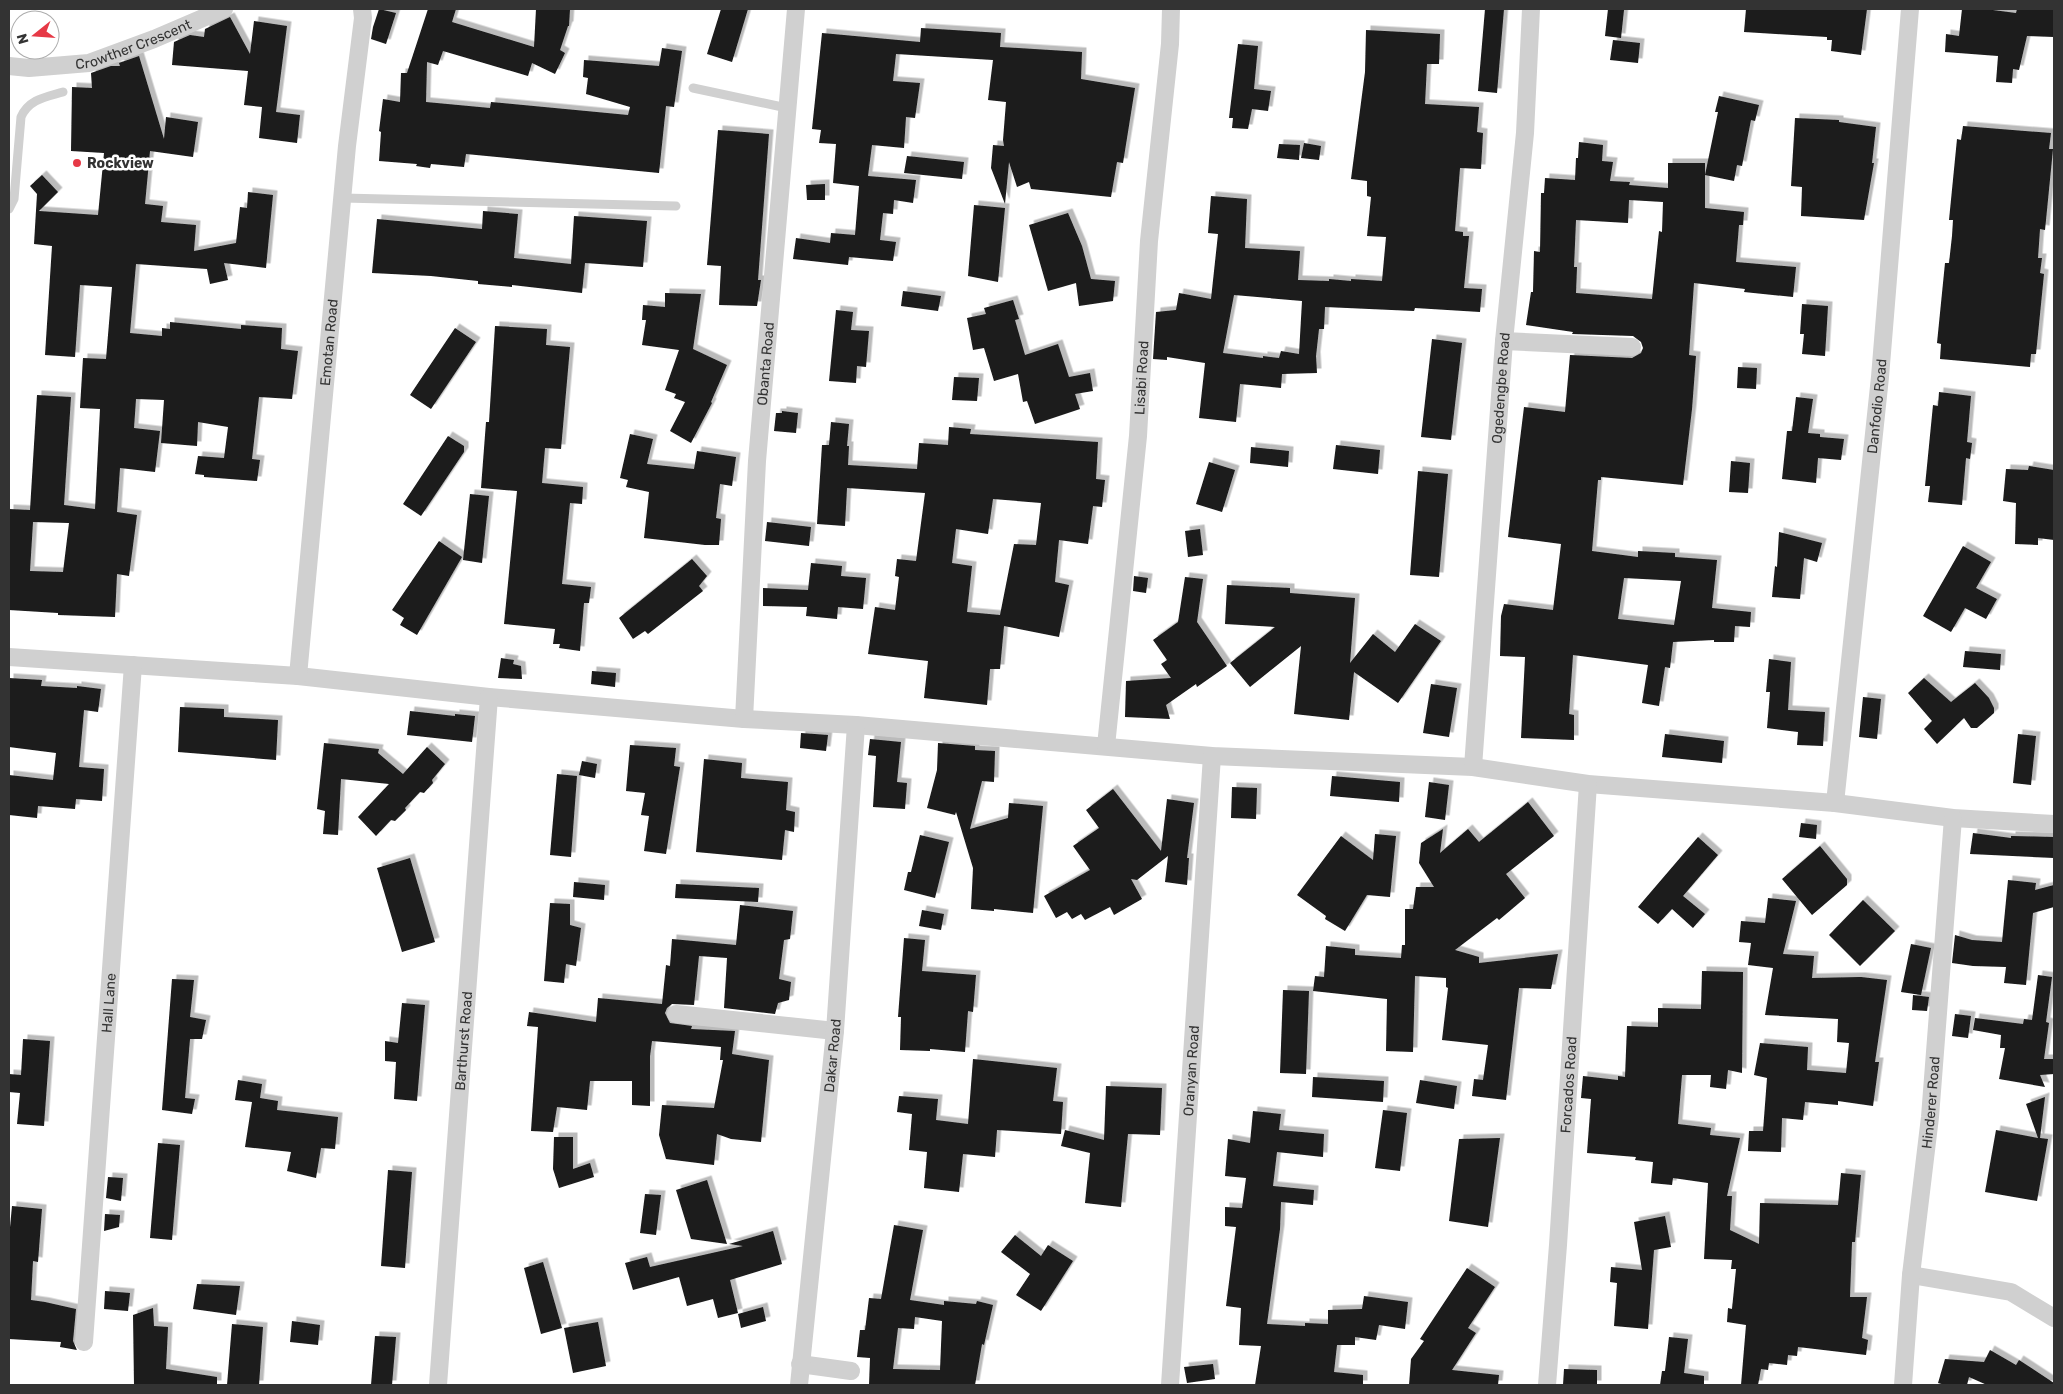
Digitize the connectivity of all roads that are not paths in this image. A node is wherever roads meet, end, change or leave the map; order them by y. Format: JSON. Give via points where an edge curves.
{"nodes":[{"id":1,"x":224,"y":9,"type":"edge"},
{"id":2,"x":362,"y":9,"type":"edge"},
{"id":3,"x":796,"y":9,"type":"edge"},
{"id":4,"x":1171,"y":9,"type":"edge"},
{"id":5,"x":1531,"y":9,"type":"edge"},
{"id":6,"x":1910,"y":9,"type":"edge"},
{"id":7,"x":9,"y":66,"type":"edge"},
{"id":8,"x":693,"y":88,"type":"dead end"},
{"id":9,"x":63,"y":92,"type":"dead end"},
{"id":10,"x":787,"y":108,"type":"junction"},
{"id":11,"x":343,"y":198,"type":"junction"},
{"id":12,"x":676,"y":206,"type":"dead end"},
{"id":13,"x":9,"y":209,"type":"edge"},
{"id":14,"x":1504,"y":341,"type":"junction"},
{"id":15,"x":1632,"y":347,"type":"dead end"},
{"id":16,"x":9,"y":657,"type":"edge"},
{"id":17,"x":133,"y":664,"type":"junction"},
{"id":18,"x":298,"y":676,"type":"junction"},
{"id":19,"x":489,"y":698,"type":"junction"},
{"id":20,"x":744,"y":719,"type":"junction"},
{"id":21,"x":856,"y":725,"type":"junction"},
{"id":22,"x":1106,"y":746,"type":"junction"},
{"id":23,"x":1212,"y":756,"type":"junction"},
{"id":24,"x":1473,"y":767,"type":"junction"},
{"id":25,"x":1588,"y":784,"type":"junction"},
{"id":26,"x":1835,"y":803,"type":"junction"},
{"id":27,"x":1953,"y":818,"type":"junction"},
{"id":28,"x":2054,"y":824,"type":"edge"},
{"id":29,"x":676,"y":1014,"type":"dead end"},
{"id":30,"x":835,"y":1031,"type":"junction"},
{"id":31,"x":1911,"y":1275,"type":"junction"},
{"id":32,"x":2054,"y":1318,"type":"edge"},
{"id":33,"x":84,"y":1342,"type":"dead end"},
{"id":34,"x":800,"y":1364,"type":"junction"},
{"id":35,"x":851,"y":1371,"type":"dead end"},
{"id":36,"x":438,"y":1385,"type":"edge"},
{"id":37,"x":799,"y":1385,"type":"edge"},
{"id":38,"x":1170,"y":1385,"type":"edge"},
{"id":39,"x":1547,"y":1385,"type":"edge"},
{"id":40,"x":1902,"y":1385,"type":"edge"}],
"edges":[{"from":1,"to":7,"type":"street","name":"Crowther Crescent","via":[[154,40],[89,63],[29,68]]},
{"from":2,"to":11,"type":"street","name":"Emotan Road"},
{"from":3,"to":10,"type":"street","name":"Obanta Road"},
{"from":4,"to":22,"type":"street","name":"Lisabi Road","via":[[1149,242],[1138,436]]},
{"from":5,"to":14,"type":"street","name":"Ogedengbe Road","via":[[1525,133]]},
{"from":6,"to":26,"type":"street","name":"Danfodio Road","via":[[1880,377]]},
{"from":8,"to":10,"type":"lane"},
{"from":9,"to":13,"type":"lane","via":[[34,100],[23,111],[14,199]]},
{"from":10,"to":20,"type":"street","name":"Obanta Road","via":[[757,461]]},
{"from":11,"to":12,"type":"lane"},
{"from":11,"to":18,"type":"street","name":"Emotan Road"},
{"from":14,"to":15,"type":"street"},
{"from":14,"to":24,"type":"street","name":"Ogedengbe Road"},
{"from":16,"to":17,"type":"street"},
{"from":17,"to":18,"type":"street"},
{"from":17,"to":33,"type":"street","name":"Hall Lane"},
{"from":18,"to":19,"type":"street"},
{"from":19,"to":20,"type":"street"},
{"from":19,"to":36,"type":"street","name":"Barthurst Road"},
{"from":20,"to":21,"type":"street"},
{"from":21,"to":22,"type":"street"},
{"from":21,"to":30,"type":"street","name":"Dakar Road"},
{"from":22,"to":23,"type":"street"},
{"from":23,"to":24,"type":"street"},
{"from":23,"to":38,"type":"street","name":"Oranyan Road"},
{"from":24,"to":25,"type":"street"},
{"from":25,"to":26,"type":"street"},
{"from":25,"to":39,"type":"street","name":"Forcados Road"},
{"from":26,"to":27,"type":"street"},
{"from":27,"to":28,"type":"street"},
{"from":27,"to":31,"type":"street","name":"Hinderer Road","via":[[1930,1117]]},
{"from":29,"to":30,"type":"street"},
{"from":30,"to":34,"type":"street","name":"Dakar Road"},
{"from":31,"to":32,"type":"street","via":[[2011,1292]]},
{"from":31,"to":40,"type":"street","name":"Hinderer Road"},
{"from":34,"to":35,"type":"street"},
{"from":34,"to":37,"type":"street","name":"Dakar Road"}]}
